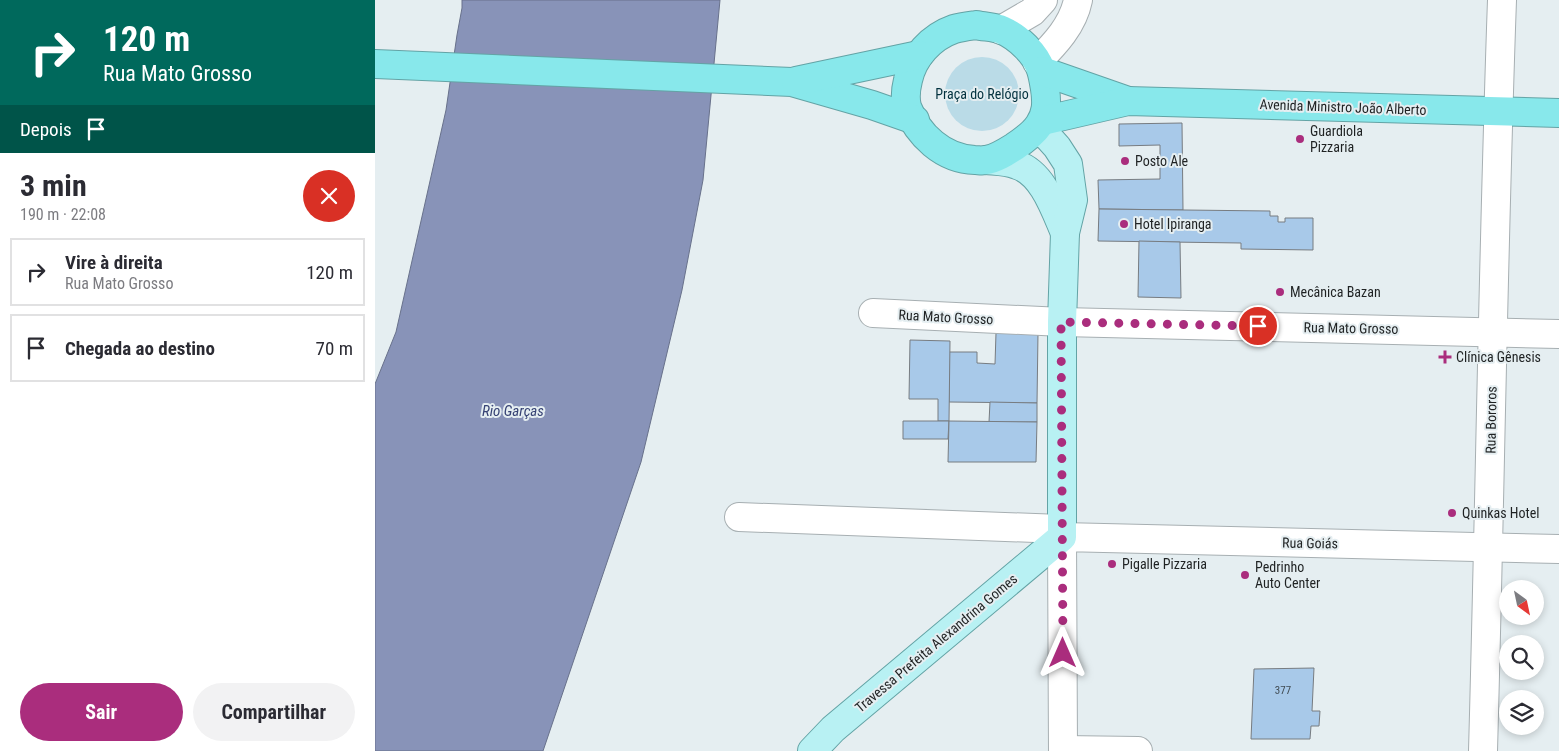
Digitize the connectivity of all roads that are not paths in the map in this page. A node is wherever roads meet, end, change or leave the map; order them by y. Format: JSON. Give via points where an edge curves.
{"nodes":[{"id":1,"x":1043,"y":0,"type":"edge"},
{"id":2,"x":1078,"y":0,"type":"edge"},
{"id":3,"x":1502,"y":0,"type":"edge"},
{"id":4,"x":1001,"y":30,"type":"junction"},
{"id":5,"x":919,"y":55,"type":"junction"},
{"id":6,"x":375,"y":64,"type":"edge"},
{"id":7,"x":1039,"y":67,"type":"junction"},
{"id":8,"x":792,"y":82,"type":"junction"},
{"id":9,"x":1128,"y":101,"type":"junction"},
{"id":10,"x":1498,"y":111,"type":"junction"},
{"id":11,"x":1559,"y":113,"type":"edge"},
{"id":12,"x":915,"y":120,"type":"junction"},
{"id":13,"x":1040,"y":125,"type":"junction"},
{"id":14,"x":986,"y":160,"type":"junction"},
{"id":15,"x":1065,"y":233,"type":"junction"},
{"id":16,"x":873,"y":313,"type":"dead end"},
{"id":17,"x":1061,"y":322,"type":"junction"},
{"id":18,"x":1493,"y":332,"type":"junction"},
{"id":19,"x":1559,"y":334,"type":"edge"},
{"id":20,"x":739,"y":517,"type":"dead end"},
{"id":21,"x":1061,"y":533,"type":"junction"},
{"id":22,"x":1489,"y":547,"type":"junction"},
{"id":23,"x":1559,"y":549,"type":"edge"},
{"id":24,"x":1063,"y":750,"type":"edge"},
{"id":25,"x":812,"y":751,"type":"edge"},
{"id":26,"x":1138,"y":751,"type":"edge"},
{"id":27,"x":1483,"y":751,"type":"edge"}],
"edges":[{"from":1,"to":4,"type":"street","via":[[1032,12]]},
{"from":2,"to":7,"type":"street","via":[[1063,35]]},
{"from":3,"to":10,"type":"street","name":"Rua Bororos"},
{"from":4,"to":5,"type":"highway","via":[[976,25],[954,29],[934,39]]},
{"from":4,"to":7,"type":"highway","via":[[1024,45]]},
{"from":5,"to":8,"type":"highway"},
{"from":5,"to":12,"type":"highway","via":[[910,70],[906,88],[907,105]]},
{"from":6,"to":8,"type":"highway"},
{"from":7,"to":9,"type":"highway","name":"Avenida Ministro João Alberto"},
{"from":7,"to":13,"type":"highway","via":[[1047,104]]},
{"from":8,"to":12,"type":"highway"},
{"from":9,"to":10,"type":"highway","name":"Avenida Ministro João Alberto"},
{"from":9,"to":13,"type":"highway","name":"Avenida Ministro João Alberto"},
{"from":10,"to":11,"type":"highway","name":"Avenida Ministro João Alberto"},
{"from":10,"to":18,"type":"street","name":"Rua Bororos"},
{"from":12,"to":14,"type":"highway","via":[[921,132],[936,146],[967,160]]},
{"from":13,"to":14,"type":"highway","via":[[1007,152]]},
{"from":13,"to":15,"type":"main road","via":[[1068,164],[1073,200]]},
{"from":14,"to":15,"type":"main road","via":[[1016,164],[1037,177]]},
{"from":15,"to":17,"type":"main road"},
{"from":16,"to":17,"type":"street","name":"Rua Mato Grosso"},
{"from":17,"to":18,"type":"street","name":"Rua Mato Grosso"},
{"from":17,"to":21,"type":"main road"},
{"from":18,"to":19,"type":"street","name":"Rua Mato Grosso"},
{"from":18,"to":22,"type":"street","name":"Rua Bororos"},
{"from":20,"to":21,"type":"street","name":"Rua Goiás"},
{"from":21,"to":22,"type":"street","name":"Rua Goiás"},
{"from":21,"to":24,"type":"street"},
{"from":21,"to":25,"type":"main road","name":"Travessa Prefeita Alexandrina Gomes"},
{"from":22,"to":23,"type":"street","name":"Rua Goiás"},
{"from":22,"to":27,"type":"street","name":"Rua Bororos"},
{"from":24,"to":26,"type":"street"}]}
